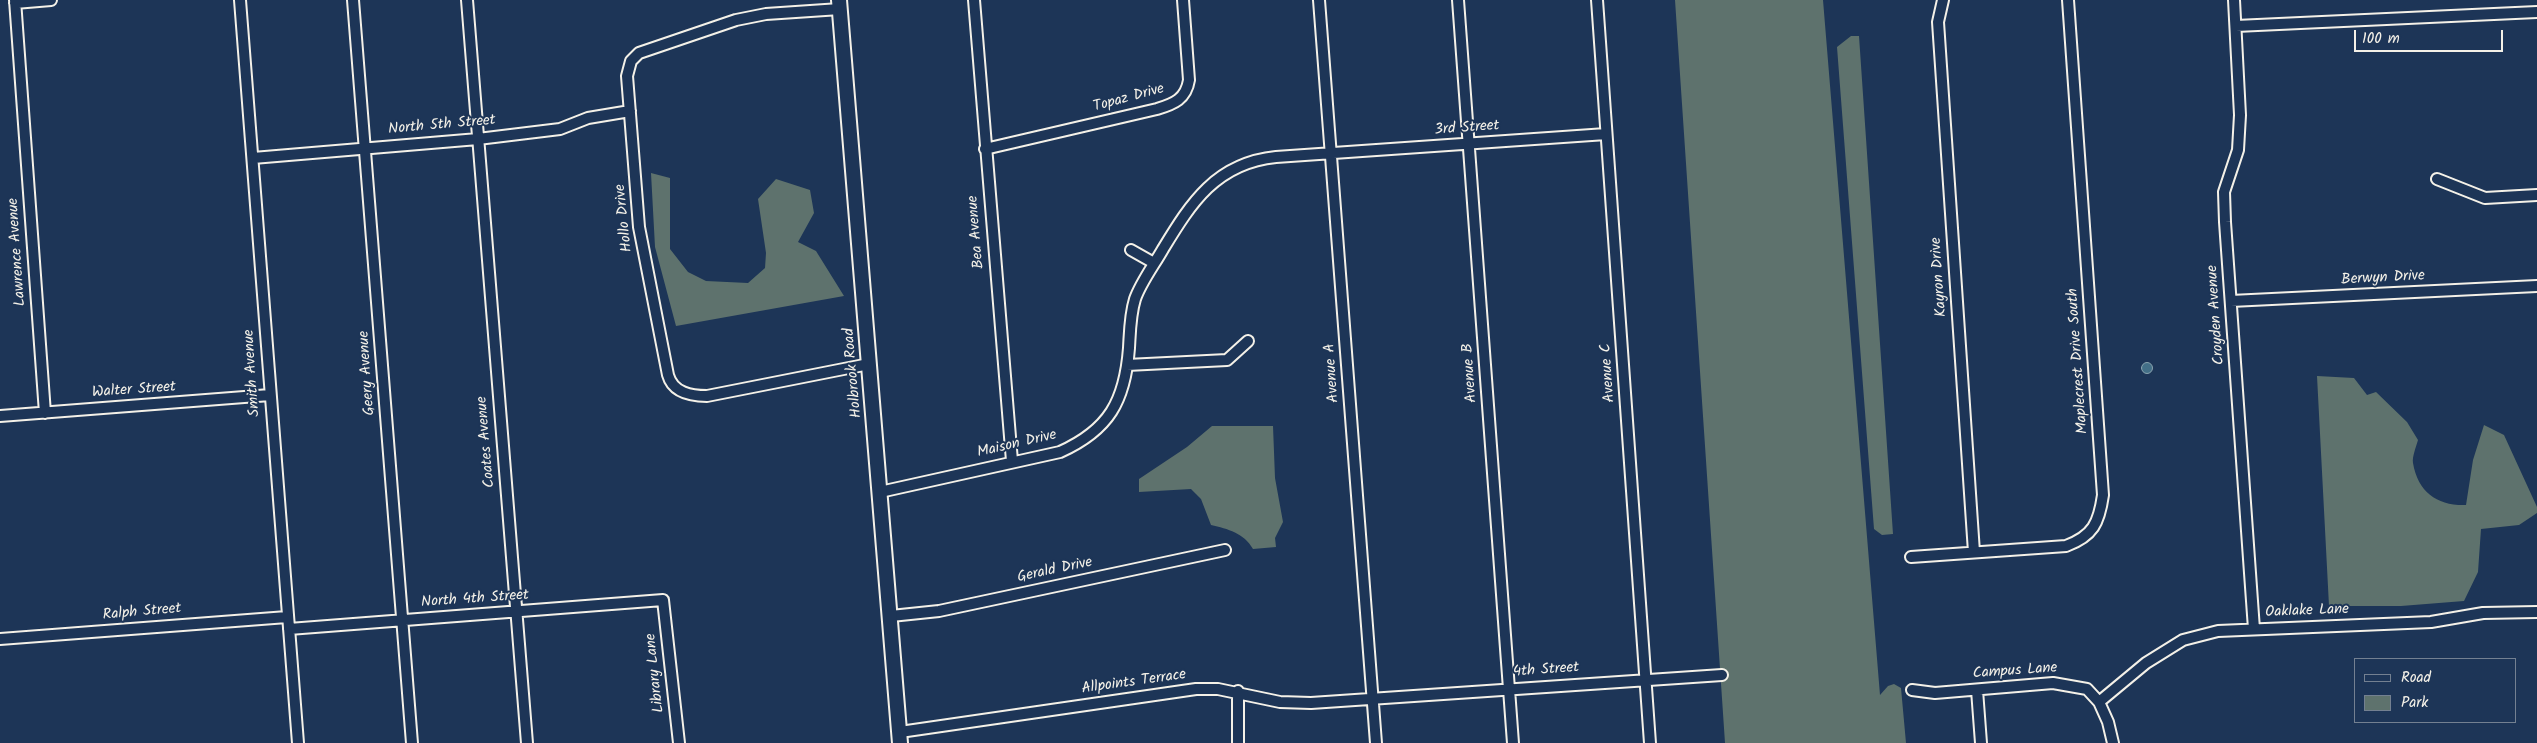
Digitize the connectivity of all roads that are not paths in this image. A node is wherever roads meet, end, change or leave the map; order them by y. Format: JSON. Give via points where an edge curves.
{"nodes":[{"id":1,"x":51,"y":0,"type":"edge"},
{"id":2,"x":240,"y":0,"type":"edge"},
{"id":3,"x":353,"y":0,"type":"edge"},
{"id":4,"x":467,"y":0,"type":"edge"},
{"id":5,"x":976,"y":0,"type":"edge"},
{"id":6,"x":1183,"y":0,"type":"edge"},
{"id":7,"x":1319,"y":0,"type":"edge"},
{"id":8,"x":1458,"y":0,"type":"edge"},
{"id":9,"x":1597,"y":0,"type":"edge"},
{"id":10,"x":1943,"y":0,"type":"edge"},
{"id":11,"x":2068,"y":0,"type":"edge"},
{"id":12,"x":2234,"y":0,"type":"edge"},
{"id":13,"x":15,"y":2,"type":"edge"},
{"id":14,"x":839,"y":4,"type":"edge"},
{"id":15,"x":2537,"y":12,"type":"edge"},
{"id":16,"x":2236,"y":26,"type":"junction"},
{"id":17,"x":630,"y":111,"type":"junction"},
{"id":18,"x":1606,"y":134,"type":"junction"},
{"id":19,"x":478,"y":139,"type":"junction"},
{"id":20,"x":1468,"y":143,"type":"junction"},
{"id":21,"x":366,"y":148,"type":"junction"},
{"id":22,"x":985,"y":149,"type":"junction"},
{"id":23,"x":1330,"y":154,"type":"junction"},
{"id":24,"x":253,"y":158,"type":"junction"},
{"id":25,"x":2437,"y":180,"type":"dead end"},
{"id":26,"x":2537,"y":194,"type":"edge"},
{"id":27,"x":1131,"y":250,"type":"dead end"},
{"id":28,"x":1154,"y":263,"type":"junction"},
{"id":29,"x":2537,"y":286,"type":"edge"},
{"id":30,"x":2231,"y":302,"type":"junction"},
{"id":31,"x":1248,"y":341,"type":"dead end"},
{"id":32,"x":869,"y":364,"type":"junction"},
{"id":33,"x":1127,"y":364,"type":"junction"},
{"id":34,"x":270,"y":395,"type":"junction"},
{"id":35,"x":45,"y":412,"type":"junction"},
{"id":36,"x":0,"y":416,"type":"edge"},
{"id":37,"x":1012,"y":461,"type":"junction"},
{"id":38,"x":880,"y":492,"type":"junction"},
{"id":39,"x":1225,"y":550,"type":"dead end"},
{"id":40,"x":1974,"y":552,"type":"junction"},
{"id":41,"x":1911,"y":557,"type":"dead end"},
{"id":42,"x":663,"y":600,"type":"joint"},
{"id":43,"x":516,"y":612,"type":"junction"},
{"id":44,"x":2537,"y":612,"type":"edge"},
{"id":45,"x":287,"y":616,"type":"junction"},
{"id":46,"x":891,"y":616,"type":"junction"},
{"id":47,"x":402,"y":621,"type":"junction"},
{"id":48,"x":289,"y":628,"type":"junction"},
{"id":49,"x":2254,"y":630,"type":"junction"},
{"id":50,"x":0,"y":639,"type":"edge"},
{"id":51,"x":1722,"y":675,"type":"dead end"},
{"id":52,"x":1646,"y":679,"type":"junction"},
{"id":53,"x":1509,"y":688,"type":"junction"},
{"id":54,"x":1912,"y":690,"type":"dead end"},
{"id":55,"x":1977,"y":690,"type":"junction"},
{"id":56,"x":1238,"y":691,"type":"junction"},
{"id":57,"x":1373,"y":699,"type":"junction"},
{"id":58,"x":2100,"y":702,"type":"junction"},
{"id":59,"x":900,"y":737,"type":"edge"},
{"id":60,"x":298,"y":743,"type":"edge"},
{"id":61,"x":412,"y":743,"type":"edge"},
{"id":62,"x":527,"y":743,"type":"edge"},
{"id":63,"x":679,"y":743,"type":"edge"},
{"id":64,"x":1238,"y":743,"type":"edge"},
{"id":65,"x":1376,"y":743,"type":"edge"},
{"id":66,"x":1513,"y":743,"type":"edge"},
{"id":67,"x":1650,"y":743,"type":"edge"},
{"id":68,"x":1980,"y":743,"type":"edge"},
{"id":69,"x":2113,"y":743,"type":"edge"}],
"edges":[{"from":1,"to":13,"type":"street"},
{"from":2,"to":24,"type":"street","name":"Smith Avenue"},
{"from":3,"to":21,"type":"street","name":"Geery Avenue"},
{"from":4,"to":19,"type":"street","name":"Coates Avenue"},
{"from":5,"to":22,"type":"street","name":"Bea Avenue"},
{"from":6,"to":22,"type":"street","name":"Topaz Drive","via":[[1189,80],[1188,89],[1178,101],[1157,109]]},
{"from":7,"to":23,"type":"street","name":"Avenue A"},
{"from":8,"to":20,"type":"street","name":"Avenue B"},
{"from":9,"to":18,"type":"street","name":"Avenue C"},
{"from":10,"to":40,"type":"street","name":"Kayron Drive","via":[[1938,22]]},
{"from":11,"to":40,"type":"street","name":"Maplecrest Drive South","via":[[2104,495],[2100,515],[2092,530],[2080,541],[2066,546]]},
{"from":12,"to":16,"type":"street","name":"Croyden Avenue"},
{"from":13,"to":35,"type":"street","name":"Lawrence Avenue"},
{"from":14,"to":17,"type":"street","name":"Hollo Drive","via":[[750,16],[639,53],[629,66]]},
{"from":14,"to":32,"type":"street","name":"Holbrook Road"},
{"from":15,"to":16,"type":"street"},
{"from":16,"to":30,"type":"street","name":"Croyden Avenue","via":[[2240,115],[2238,150],[2224,192]]},
{"from":17,"to":19,"type":"street","name":"North 5th Street","via":[[588,118],[560,129]]},
{"from":17,"to":32,"type":"street","name":"Hollo Drive","via":[[639,227],[668,375],[673,385],[687,394],[707,396]]},
{"from":18,"to":20,"type":"street","name":"3rd Street"},
{"from":18,"to":52,"type":"street","name":"Avenue C"},
{"from":19,"to":21,"type":"street","name":"North 5th Street"},
{"from":19,"to":43,"type":"street","name":"Coates Avenue"},
{"from":20,"to":23,"type":"street","name":"3rd Street"},
{"from":20,"to":53,"type":"street","name":"Avenue B"},
{"from":21,"to":24,"type":"street","name":"North 5th Street"},
{"from":21,"to":47,"type":"street","name":"Geery Avenue"},
{"from":22,"to":37,"type":"street","name":"Bea Avenue"},
{"from":23,"to":28,"type":"street","name":"Maison Drive","via":[[1262,158],[1218,179],[1189,206]]},
{"from":23,"to":57,"type":"street","name":"Avenue A"},
{"from":24,"to":34,"type":"street","name":"Smith Avenue"},
{"from":25,"to":26,"type":"street","via":[[2485,198]]},
{"from":27,"to":28,"type":"street"},
{"from":28,"to":33,"type":"street","name":"Maison Drive","via":[[1135,299]]},
{"from":29,"to":30,"type":"street","name":"Berwyn Drive"},
{"from":30,"to":49,"type":"street","name":"Croyden Avenue"},
{"from":31,"to":33,"type":"street","via":[[1228,360]]},
{"from":32,"to":38,"type":"street","name":"Holbrook Road"},
{"from":33,"to":37,"type":"street","name":"Maison Drive","via":[[1115,403],[1106,421],[1091,436],[1060,452]]},
{"from":34,"to":35,"type":"street","name":"Walter Street"},
{"from":34,"to":45,"type":"street","name":"Smith Avenue"},
{"from":35,"to":36,"type":"street","name":"Walter Street"},
{"from":37,"to":38,"type":"street","name":"Maison Drive"},
{"from":38,"to":46,"type":"street","name":"Holbrook Road"},
{"from":39,"to":46,"type":"street","name":"Gerald Drive","via":[[939,611]]},
{"from":40,"to":41,"type":"street","name":"Maplecrest Drive South"},
{"from":42,"to":43,"type":"street","name":"North 4th Street"},
{"from":42,"to":63,"type":"street","name":"Library Lane"},
{"from":43,"to":47,"type":"street","name":"North 4th Street"},
{"from":43,"to":62,"type":"street","name":"Coates Avenue"},
{"from":44,"to":49,"type":"street","name":"Oaklake Lane","via":[[2483,613],[2431,622]]},
{"from":45,"to":48,"type":"street","name":"Smith Avenue"},
{"from":45,"to":50,"type":"street","name":"Ralph Street"},
{"from":46,"to":59,"type":"street","name":"Holbrook Road"},
{"from":47,"to":48,"type":"street","name":"North 4th Street"},
{"from":47,"to":61,"type":"street","name":"Geery Avenue"},
{"from":48,"to":60,"type":"street","name":"Smith Avenue"},
{"from":49,"to":58,"type":"street","name":"Oaklake Lane","via":[[2218,631],[2182,640],[2146,663]]},
{"from":51,"to":52,"type":"street","name":"4th Street"},
{"from":52,"to":53,"type":"street","name":"4th Street"},
{"from":52,"to":67,"type":"street","name":"Avenue C"},
{"from":53,"to":57,"type":"street","name":"4th Street"},
{"from":53,"to":66,"type":"street","name":"Avenue B"},
{"from":54,"to":55,"type":"street","name":"Campus Lane","via":[[1935,693]]},
{"from":55,"to":58,"type":"street","name":"Campus Lane","via":[[2053,683],[2087,689]]},
{"from":55,"to":68,"type":"street"},
{"from":56,"to":57,"type":"street","name":"Allpoints Terrace","via":[[1280,702]]},
{"from":56,"to":59,"type":"street","name":"Allpoints Terrace","via":[[1175,691]]},
{"from":56,"to":64,"type":"street"},
{"from":57,"to":65,"type":"street","name":"Avenue A"},
{"from":58,"to":69,"type":"street"}]}
